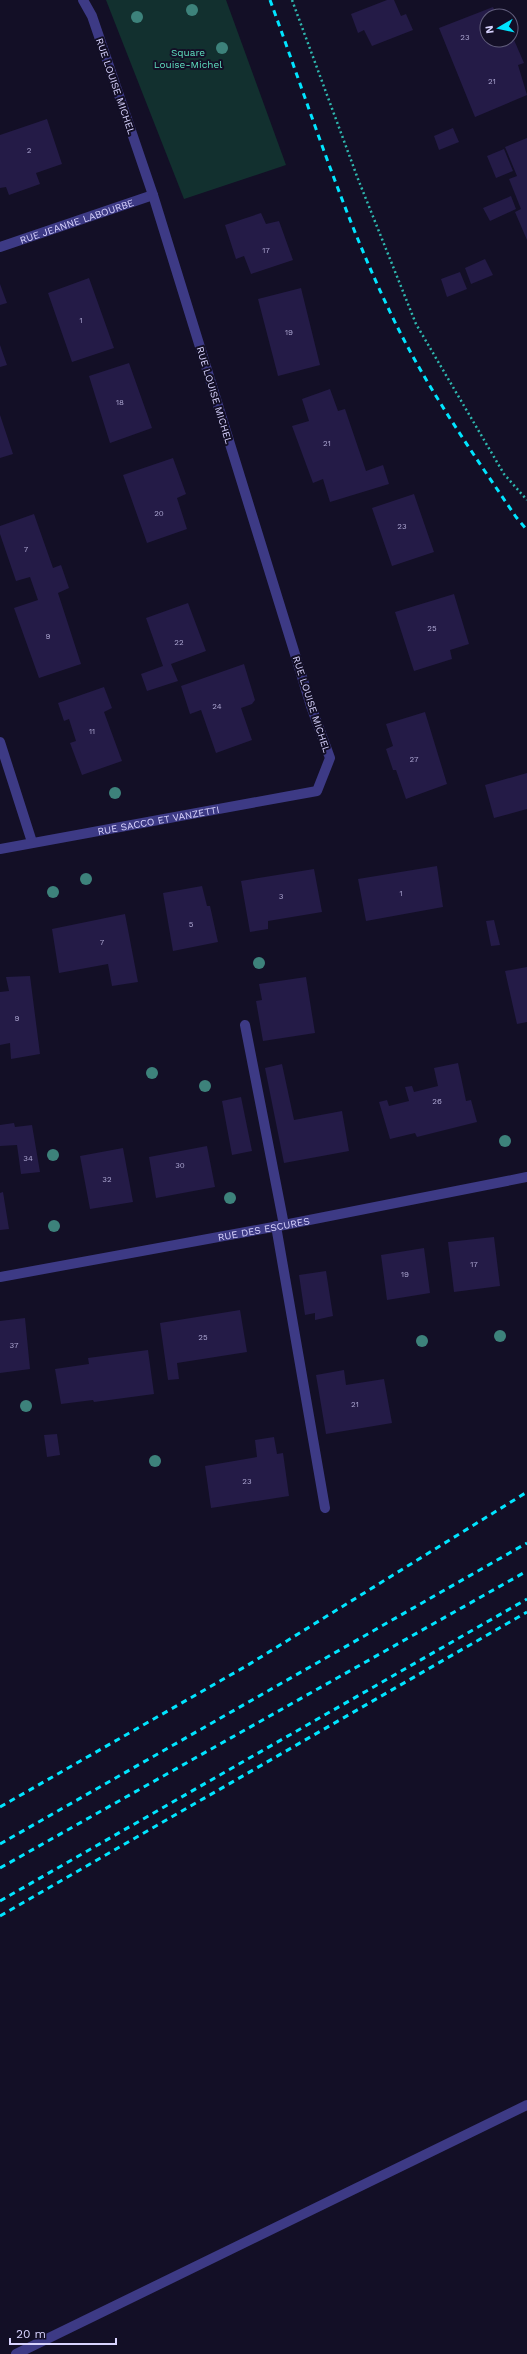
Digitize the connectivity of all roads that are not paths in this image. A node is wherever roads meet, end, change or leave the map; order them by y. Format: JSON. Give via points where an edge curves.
{"nodes":[{"id":1,"x":83,"y":0,"type":"edge"},
{"id":2,"x":153,"y":195,"type":"junction"},
{"id":3,"x":0,"y":247,"type":"edge"},
{"id":4,"x":0,"y":742,"type":"edge"},
{"id":5,"x":317,"y":791,"type":"joint"},
{"id":6,"x":32,"y":842,"type":"junction"},
{"id":7,"x":0,"y":849,"type":"edge"},
{"id":8,"x":245,"y":1025,"type":"dead end"},
{"id":9,"x":527,"y":1177,"type":"edge"},
{"id":10,"x":280,"y":1226,"type":"junction"},
{"id":11,"x":0,"y":1277,"type":"edge"},
{"id":12,"x":325,"y":1508,"type":"dead end"},
{"id":13,"x":527,"y":2105,"type":"edge"},
{"id":14,"x":16,"y":2354,"type":"edge"}],
"edges":[{"from":1,"to":2,"type":"street","name":"RUE LOUISE MICHEL","via":[[92,16]]},
{"from":2,"to":3,"type":"street","name":"RUE JEANNE LABOURBE"},
{"from":2,"to":5,"type":"street","name":"RUE LOUISE MICHEL","via":[[311,706],[330,758]]},
{"from":4,"to":6,"type":"street"},
{"from":5,"to":6,"type":"street","name":"RUE SACCO ET VANZETTI"},
{"from":6,"to":7,"type":"street","name":"RUE SACCO ET VANZETTI"},
{"from":8,"to":10,"type":"street"},
{"from":9,"to":10,"type":"street","name":"RUE DES ESCURES"},
{"from":10,"to":11,"type":"street","name":"RUE DES ESCURES"},
{"from":10,"to":12,"type":"street"},
{"from":13,"to":14,"type":"street"}]}
